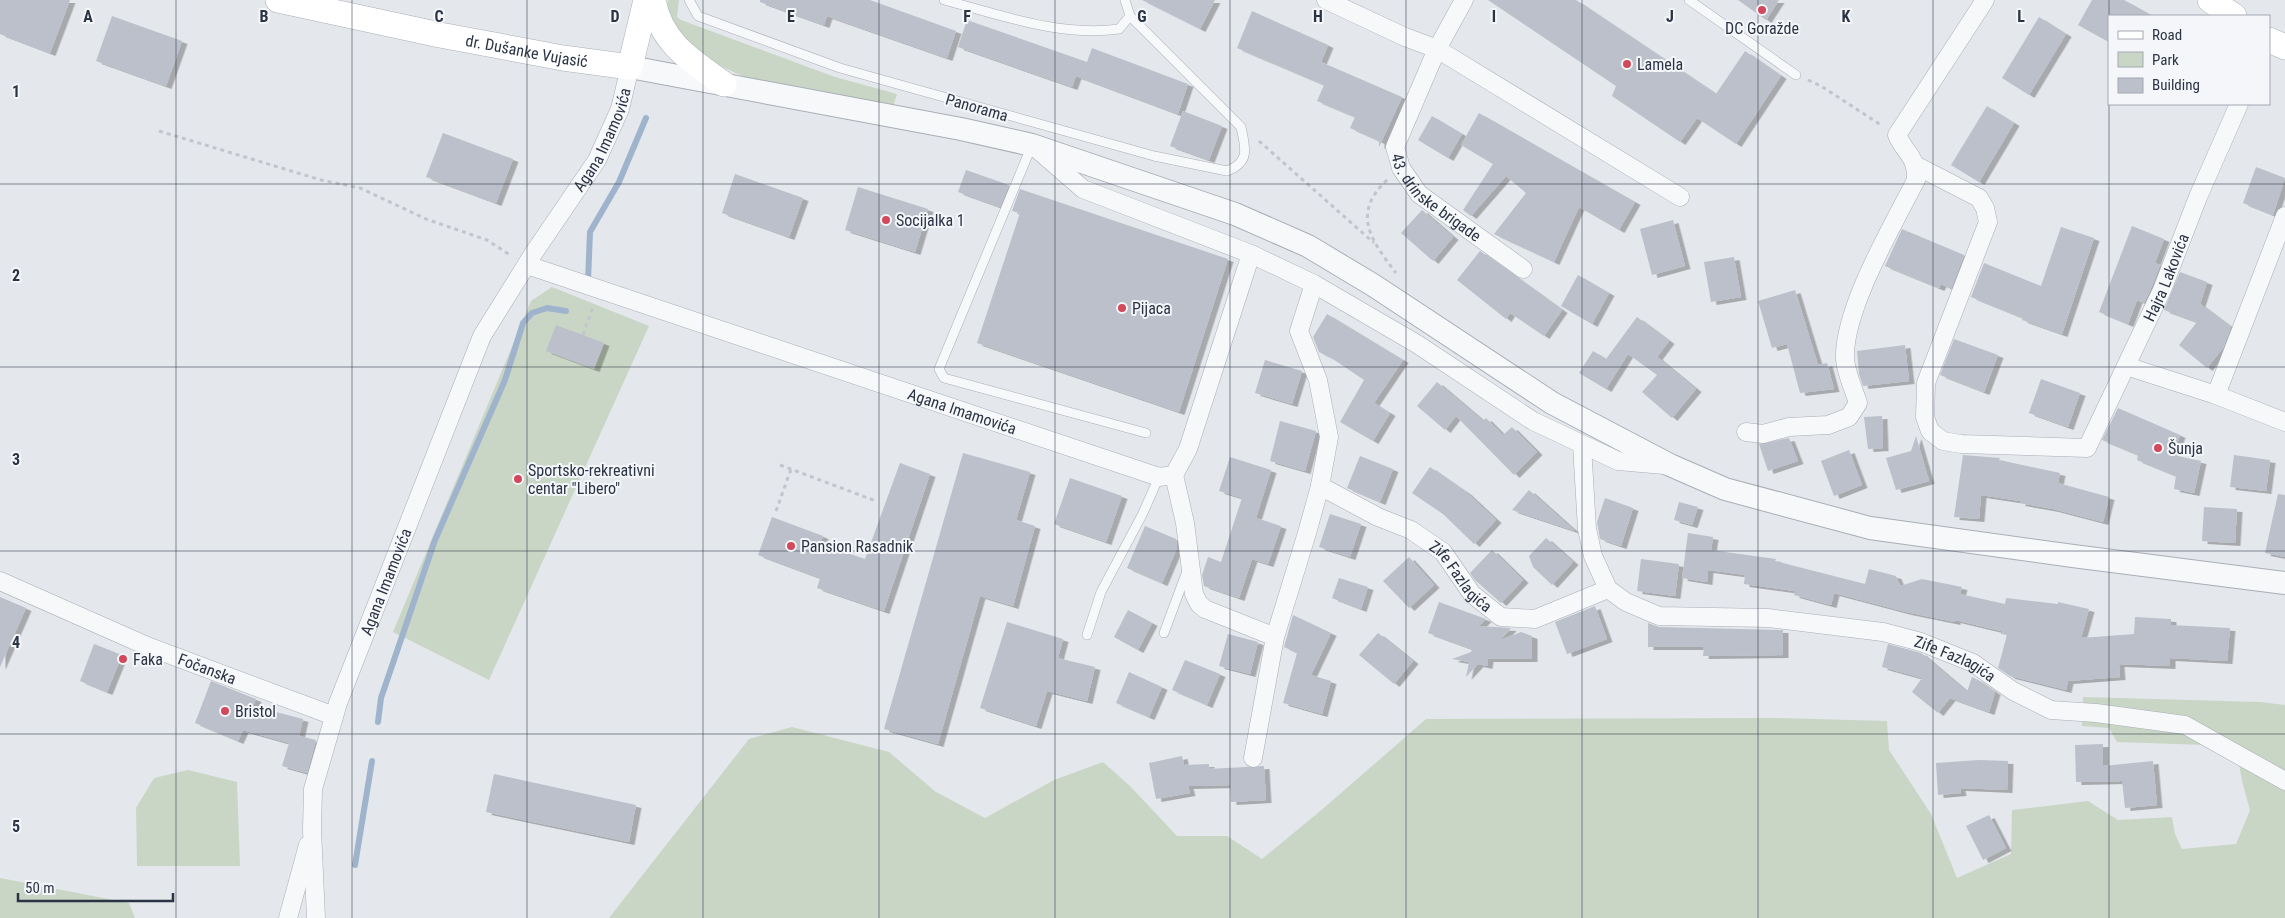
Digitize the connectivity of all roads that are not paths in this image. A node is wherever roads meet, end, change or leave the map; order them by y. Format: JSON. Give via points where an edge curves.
{"nodes":[{"id":1,"x":278,"y":0,"type":"edge"},
{"id":2,"x":646,"y":0,"type":"edge"},
{"id":3,"x":653,"y":0,"type":"edge"},
{"id":4,"x":689,"y":0,"type":"edge"},
{"id":5,"x":944,"y":0,"type":"edge"},
{"id":6,"x":1125,"y":0,"type":"edge"},
{"id":7,"x":1326,"y":0,"type":"edge"},
{"id":8,"x":1464,"y":0,"type":"edge"},
{"id":9,"x":1689,"y":0,"type":"edge"},
{"id":10,"x":1985,"y":0,"type":"edge"},
{"id":11,"x":2210,"y":0,"type":"edge"},
{"id":12,"x":2232,"y":15,"type":"edge"},
{"id":13,"x":1130,"y":16,"type":"junction"},
{"id":14,"x":2270,"y":40,"type":"edge"},
{"id":15,"x":2285,"y":47,"type":"edge"},
{"id":16,"x":1437,"y":49,"type":"junction"},
{"id":17,"x":630,"y":66,"type":"junction"},
{"id":18,"x":1796,"y":75,"type":"road end"},
{"id":19,"x":724,"y":84,"type":"junction"},
{"id":20,"x":2239,"y":105,"type":"edge"},
{"id":21,"x":1032,"y":145,"type":"junction"},
{"id":22,"x":1917,"y":166,"type":"junction"},
{"id":23,"x":1680,"y":197,"type":"dead end"},
{"id":24,"x":2285,"y":216,"type":"edge"},
{"id":25,"x":1251,"y":254,"type":"junction"},
{"id":26,"x":527,"y":265,"type":"junction"},
{"id":27,"x":1523,"y":269,"type":"dead end"},
{"id":28,"x":1314,"y":284,"type":"junction"},
{"id":29,"x":2126,"y":366,"type":"junction"},
{"id":30,"x":2216,"y":395,"type":"junction"},
{"id":31,"x":2285,"y":422,"type":"edge"},
{"id":32,"x":1746,"y":432,"type":"dead end"},
{"id":33,"x":1146,"y":433,"type":"dead end"},
{"id":34,"x":1582,"y":445,"type":"junction"},
{"id":35,"x":1670,"y":465,"type":"junction"},
{"id":36,"x":1166,"y":476,"type":"junction"},
{"id":37,"x":1320,"y":486,"type":"junction"},
{"id":38,"x":1189,"y":566,"type":"junction"},
{"id":39,"x":0,"y":582,"type":"edge"},
{"id":40,"x":2285,"y":583,"type":"edge"},
{"id":41,"x":1608,"y":590,"type":"junction"},
{"id":42,"x":1164,"y":633,"type":"dead end"},
{"id":43,"x":1087,"y":635,"type":"dead end"},
{"id":44,"x":1275,"y":636,"type":"junction"},
{"id":45,"x":334,"y":716,"type":"junction"},
{"id":46,"x":1253,"y":758,"type":"dead end"},
{"id":47,"x":2285,"y":780,"type":"edge"},
{"id":48,"x":312,"y":830,"type":"junction"},
{"id":49,"x":288,"y":918,"type":"edge"},
{"id":50,"x":316,"y":918,"type":"edge"}],
"edges":[{"from":1,"to":17,"type":"main road","name":"dr. Dušanke Vujasić","via":[[440,35],[563,58]]},
{"from":2,"to":17,"type":"main road","name":"Agana Imamovića"},
{"from":3,"to":19,"type":"main road","via":[[663,32],[676,48]]},
{"from":4,"to":13,"type":"lane","name":"Panorama","via":[[698,16],[840,68],[1154,156],[1227,172],[1235,168],[1243,160],[1245,150],[1241,127]]},
{"from":5,"to":13,"type":"lane","via":[[1060,30],[1095,32],[1119,29]]},
{"from":6,"to":13,"type":"lane"},
{"from":7,"to":16,"type":"street"},
{"from":8,"to":16,"type":"street","name":"43. drinske brigade"},
{"from":9,"to":18,"type":"lane"},
{"from":10,"to":22,"type":"street","via":[[1897,135]]},
{"from":11,"to":12,"type":"main road"},
{"from":14,"to":15,"type":"main road"},
{"from":16,"to":23,"type":"street"},
{"from":16,"to":27,"type":"street","name":"43. drinske brigade","via":[[1395,146],[1400,168],[1419,194]]},
{"from":17,"to":19,"type":"street"},
{"from":17,"to":26,"type":"street","name":"Agana Imamovića","via":[[620,109],[597,160]]},
{"from":19,"to":21,"type":"street"},
{"from":20,"to":29,"type":"street","name":"Hajra Lakovića","via":[[2162,290]]},
{"from":21,"to":25,"type":"street","via":[[1083,189]]},
{"from":21,"to":33,"type":"lane","via":[[939,369],[944,378]]},
{"from":21,"to":35,"type":"street","via":[[1235,214],[1308,246],[1552,403]]},
{"from":22,"to":29,"type":"street","name":"Hajra Lakovića","via":[[1979,198],[1988,222],[1926,383],[1925,417],[1930,431],[1943,440],[1961,444],[2087,448]]},
{"from":22,"to":32,"type":"street","via":[[1916,180],[1867,279],[1848,334],[1845,361],[1858,403],[1849,417],[1828,425],[1789,427],[1763,434]]},
{"from":24,"to":30,"type":"street"},
{"from":25,"to":28,"type":"street"},
{"from":25,"to":36,"type":"street","via":[[1188,449]]},
{"from":26,"to":36,"type":"street","name":"Agana Imamovića"},
{"from":26,"to":45,"type":"street","name":"Agana Imamovića","via":[[482,336]]},
{"from":28,"to":34,"type":"street","via":[[1417,344],[1534,421]]},
{"from":28,"to":37,"type":"street","via":[[1299,331],[1318,380],[1329,437]]},
{"from":29,"to":30,"type":"street"},
{"from":30,"to":31,"type":"street"},
{"from":34,"to":35,"type":"street","via":[[1618,461]]},
{"from":34,"to":41,"type":"street","via":[[1586,529],[1593,556]]},
{"from":35,"to":40,"type":"street","via":[[1725,489],[1870,528]]},
{"from":36,"to":38,"type":"street","via":[[1185,523]]},
{"from":36,"to":43,"type":"lane","via":[[1101,592]]},
{"from":37,"to":41,"type":"street","name":"Zife Fazlagića","via":[[1410,530],[1443,552],[1472,594],[1502,617],[1535,619]]},
{"from":37,"to":44,"type":"street"},
{"from":38,"to":42,"type":"lane"},
{"from":38,"to":44,"type":"street","via":[[1199,604]]},
{"from":39,"to":45,"type":"street","name":"Fočanska","via":[[147,646]]},
{"from":41,"to":47,"type":"street","name":"Zife Fazlagića","via":[[1626,602],[1659,616],[1768,618],[1883,632],[1920,642],[1973,662],[2013,691],[2051,710],[2185,725]]},
{"from":44,"to":46,"type":"street"},
{"from":45,"to":48,"type":"street","name":"Agana Imamovića","via":[[313,789]]},
{"from":48,"to":49,"type":"street"},
{"from":48,"to":50,"type":"street","name":"Agana Imamovića"}]}
